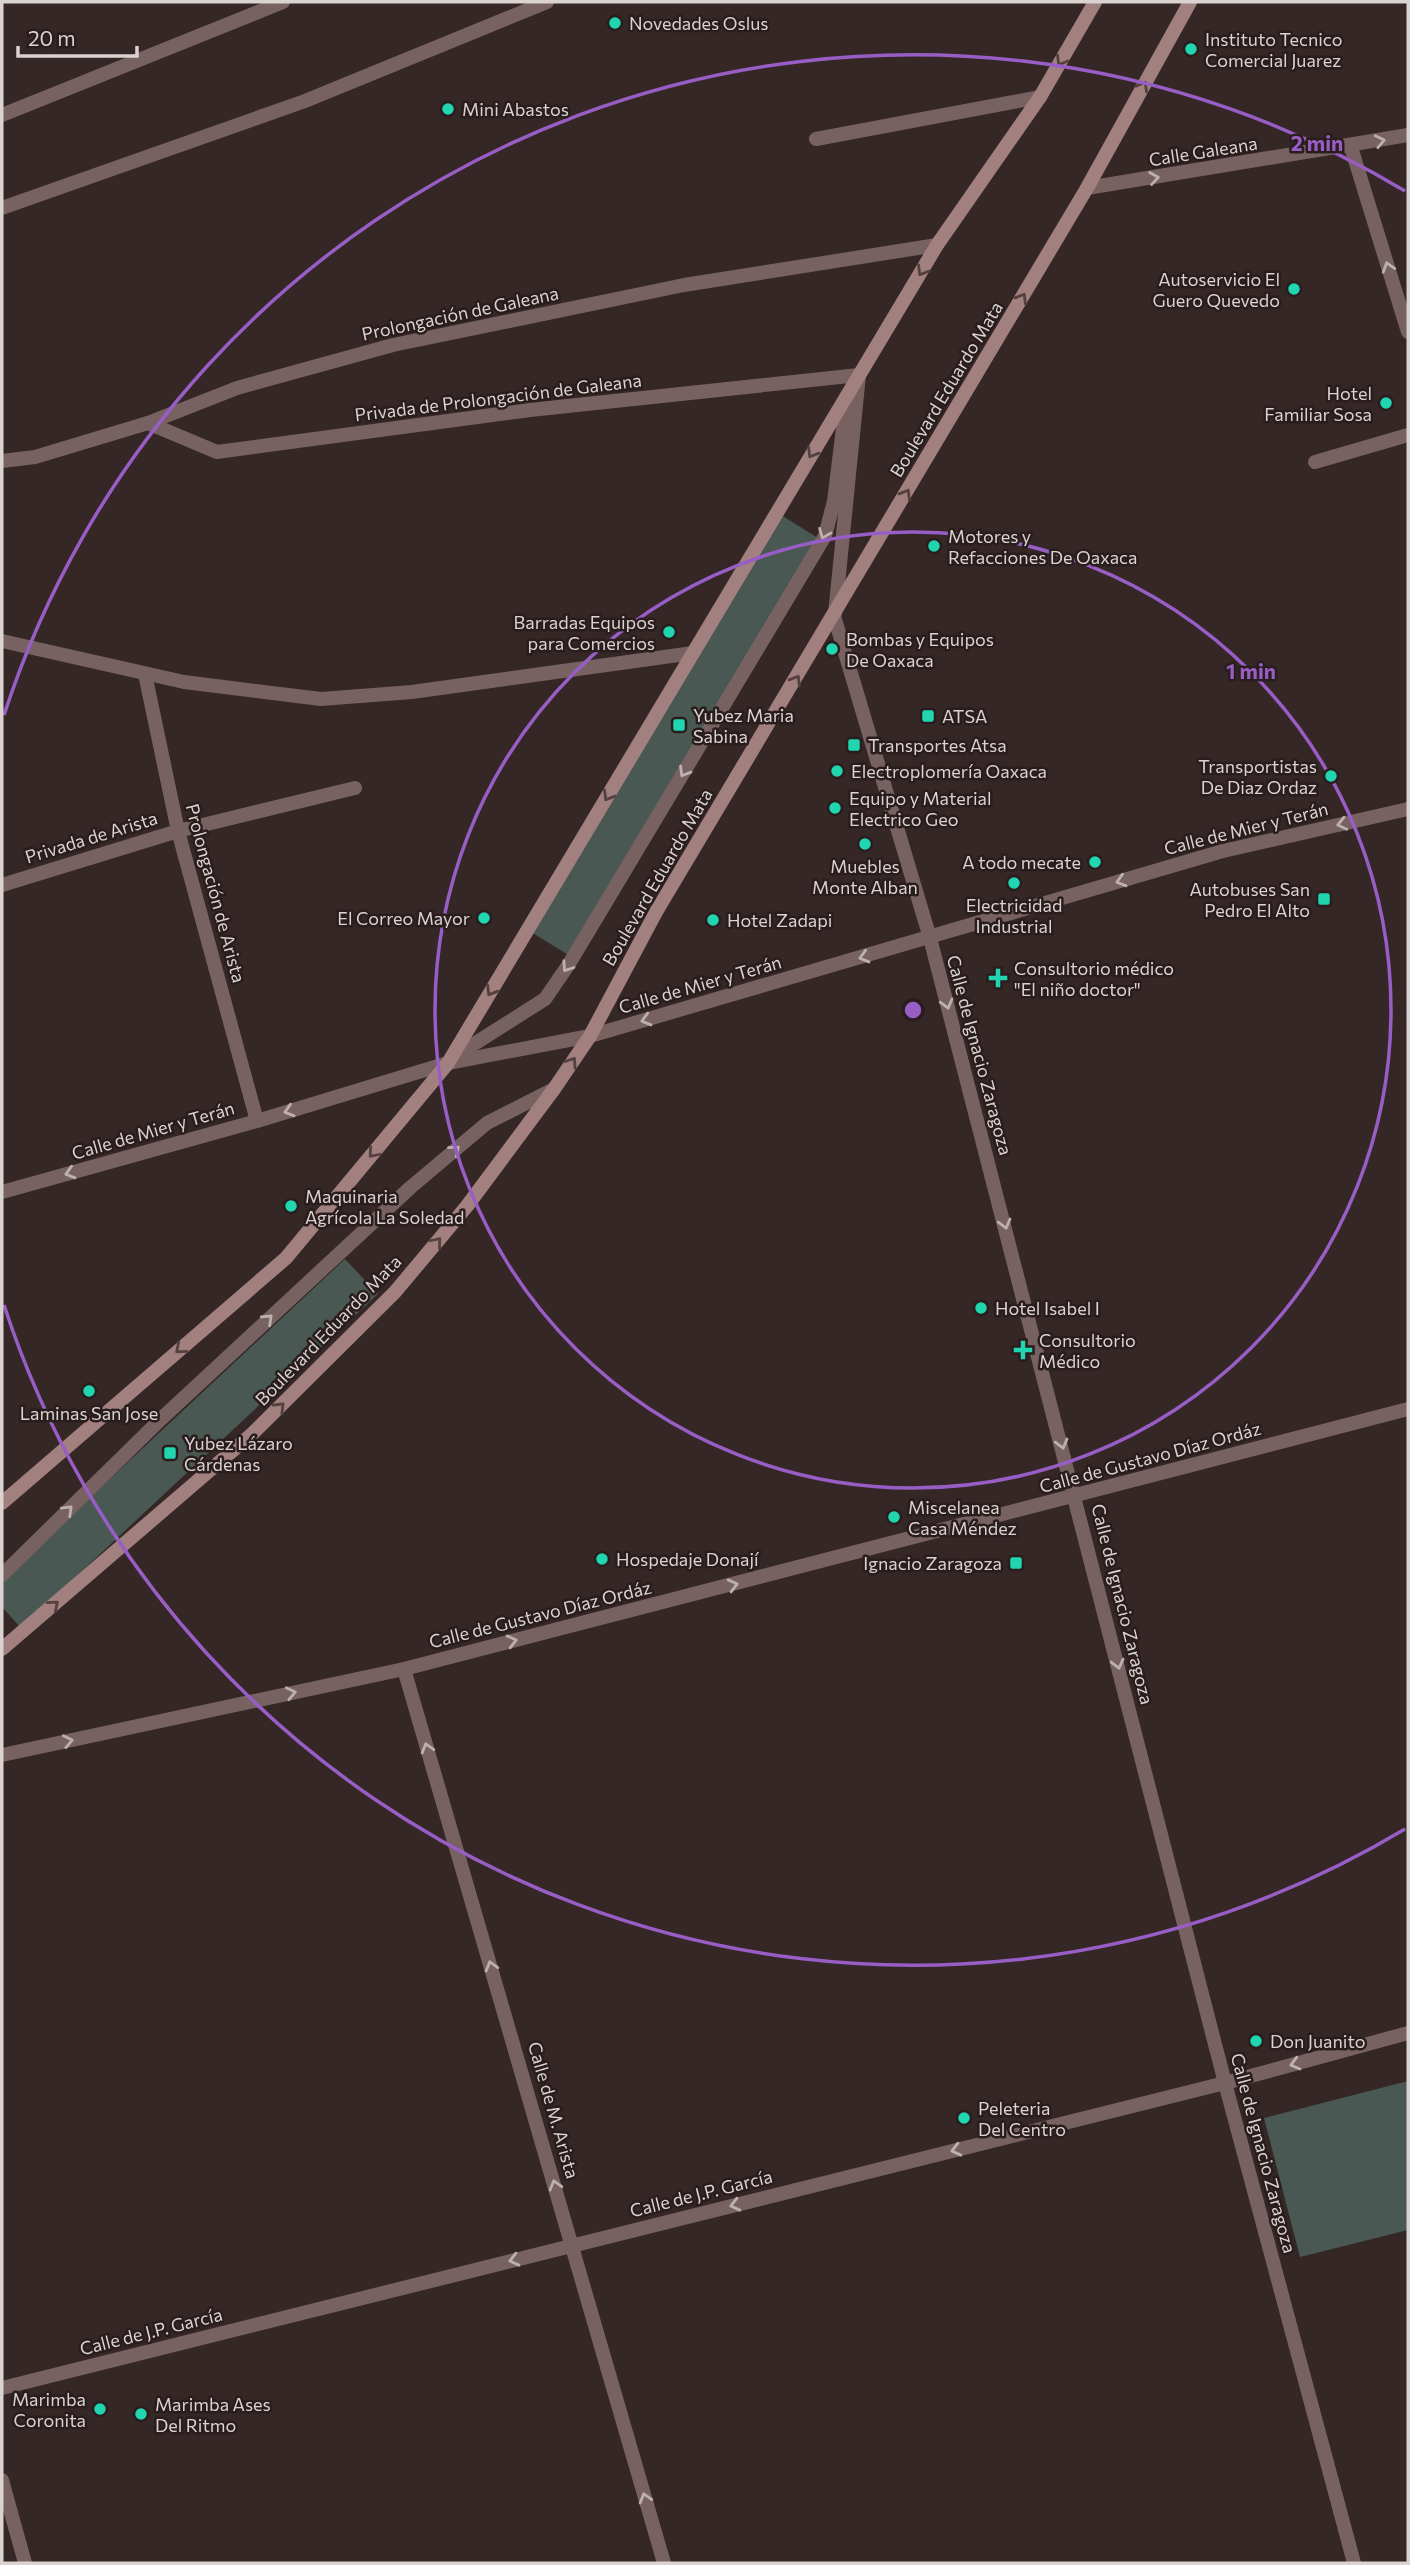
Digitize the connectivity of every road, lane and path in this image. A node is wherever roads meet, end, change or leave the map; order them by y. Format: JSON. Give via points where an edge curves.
{"nodes":[{"id":1,"x":283,"y":2,"type":"edge"},
{"id":2,"x":547,"y":2,"type":"edge"},
{"id":3,"x":1095,"y":2,"type":"edge"},
{"id":4,"x":1190,"y":2,"type":"edge"},
{"id":5,"x":1040,"y":97,"type":"junction"},
{"id":6,"x":2,"y":115,"type":"edge"},
{"id":7,"x":1408,"y":135,"type":"edge"},
{"id":8,"x":816,"y":139,"type":"dead end"},
{"id":9,"x":1351,"y":147,"type":"junction"},
{"id":10,"x":1087,"y":188,"type":"junction"},
{"id":11,"x":2,"y":208,"type":"edge"},
{"id":12,"x":937,"y":245,"type":"junction"},
{"id":13,"x":1408,"y":332,"type":"edge"},
{"id":14,"x":859,"y":375,"type":"junction"},
{"id":15,"x":847,"y":395,"type":"junction"},
{"id":16,"x":148,"y":423,"type":"junction"},
{"id":17,"x":1408,"y":435,"type":"edge"},
{"id":18,"x":2,"y":461,"type":"edge"},
{"id":19,"x":1315,"y":462,"type":"dead end"},
{"id":20,"x":834,"y":616,"type":"junction"},
{"id":21,"x":2,"y":641,"type":"edge"},
{"id":22,"x":692,"y":653,"type":"junction"},
{"id":23,"x":145,"y":674,"type":"junction"},
{"id":24,"x":355,"y":788,"type":"dead end"},
{"id":25,"x":1408,"y":809,"type":"edge"},
{"id":26,"x":178,"y":831,"type":"junction"},
{"id":27,"x":2,"y":885,"type":"edge"},
{"id":28,"x":930,"y":938,"type":"junction"},
{"id":29,"x":590,"y":1036,"type":"junction"},
{"id":30,"x":450,"y":1060,"type":"junction"},
{"id":31,"x":554,"y":1089,"type":"junction"},
{"id":32,"x":257,"y":1121,"type":"junction"},
{"id":33,"x":2,"y":1192,"type":"edge"},
{"id":34,"x":1408,"y":1409,"type":"edge"},
{"id":35,"x":1076,"y":1497,"type":"junction"},
{"id":36,"x":2,"y":1503,"type":"edge"},
{"id":37,"x":2,"y":1575,"type":"edge"},
{"id":38,"x":2,"y":1649,"type":"edge"},
{"id":39,"x":404,"y":1669,"type":"junction"},
{"id":40,"x":2,"y":1755,"type":"edge"},
{"id":41,"x":1408,"y":2034,"type":"edge"},
{"id":42,"x":1224,"y":2083,"type":"junction"},
{"id":43,"x":573,"y":2245,"type":"junction"},
{"id":44,"x":2,"y":2388,"type":"edge"},
{"id":45,"x":2,"y":2480,"type":"edge"},
{"id":46,"x":25,"y":2563,"type":"edge"},
{"id":47,"x":664,"y":2563,"type":"edge"},
{"id":48,"x":1354,"y":2563,"type":"edge"}],
"edges":[{"from":1,"to":6,"type":"street"},
{"from":2,"to":11,"type":"street","via":[[305,101]]},
{"from":3,"to":5,"type":"main road","one_way":true},
{"from":10,"to":4,"type":"main road","name":"Boulevard Eduardo Mata","one_way":true},
{"from":5,"to":8,"type":"street"},
{"from":5,"to":12,"type":"main road"},
{"from":9,"to":7,"type":"street","name":"Calle Galeana","one_way":true},
{"from":10,"to":9,"type":"street","name":"Calle Galeana","one_way":true},
{"from":13,"to":9,"type":"street","one_way":true},
{"from":20,"to":10,"type":"main road","name":"Boulevard Eduardo Mata","one_way":true},
{"from":12,"to":14,"type":"main road","one_way":true},
{"from":12,"to":16,"type":"street","name":"Prolongación de Galeana","via":[[684,285],[393,345],[237,388]]},
{"from":14,"to":15,"type":"main road"},
{"from":14,"to":16,"type":"street","name":"Privada de Prolongación de Galeana","via":[[530,410],[217,452]]},
{"from":14,"to":20,"type":"street"},
{"from":15,"to":22,"type":"main road","one_way":true},
{"from":15,"to":30,"type":"street","one_way":true,"via":[[825,536],[584,940],[545,999]]},
{"from":16,"to":18,"type":"street","name":"Prolongación de Galeana","via":[[36,457]]},
{"from":17,"to":19,"type":"street"},
{"from":20,"to":28,"type":"street","name":"Calle de Ignacio Zaragoza"},
{"from":29,"to":20,"type":"main road","name":"Boulevard Eduardo Mata","one_way":true,"via":[[656,912]]},
{"from":21,"to":23,"type":"street"},
{"from":22,"to":23,"type":"street","via":[[412,692],[321,699]]},
{"from":22,"to":30,"type":"main road","one_way":true},
{"from":23,"to":26,"type":"street","name":"Prolongación de Arista"},
{"from":24,"to":26,"type":"street","name":"Privada de Arista"},
{"from":25,"to":28,"type":"street","name":"Calle de Mier y Terán","one_way":true,"via":[[1223,851]]},
{"from":26,"to":27,"type":"street","name":"Privada de Arista"},
{"from":26,"to":32,"type":"street","name":"Prolongación de Arista"},
{"from":28,"to":29,"type":"street","name":"Calle de Mier y Terán","one_way":true},
{"from":28,"to":35,"type":"street","name":"Calle de Ignacio Zaragoza","one_way":true},
{"from":29,"to":30,"type":"street","name":"Calle de Mier y Terán"},
{"from":31,"to":29,"type":"main road","name":"Boulevard Eduardo Mata","one_way":true},
{"from":30,"to":32,"type":"street","name":"Calle de Mier y Terán","one_way":true},
{"from":30,"to":36,"type":"main road","one_way":true,"via":[[286,1258]]},
{"from":37,"to":31,"type":"street","one_way":true,"via":[[161,1419],[411,1187],[487,1123]]},
{"from":38,"to":31,"type":"main road","name":"Boulevard Eduardo Mata","one_way":true,"via":[[252,1434],[395,1292],[467,1206]]},
{"from":32,"to":33,"type":"street","name":"Calle de Mier y Terán","one_way":true},
{"from":34,"to":35,"type":"street","name":"Calle de Gustavo Díaz Ordáz"},
{"from":39,"to":35,"type":"street","name":"Calle de Gustavo Díaz Ordáz","one_way":true},
{"from":35,"to":42,"type":"street","name":"Calle de Ignacio Zaragoza","one_way":true},
{"from":40,"to":39,"type":"street","name":"Calle de Gustavo Díaz Ordáz","one_way":true},
{"from":43,"to":39,"type":"street","name":"Calle de M. Arista","one_way":true},
{"from":41,"to":42,"type":"street","name":"Calle de J.P. García","one_way":true},
{"from":42,"to":43,"type":"street","name":"Calle de J.P. García","one_way":true},
{"from":42,"to":48,"type":"street","name":"Calle de Ignacio Zaragoza"},
{"from":43,"to":44,"type":"street","name":"Calle de J.P. García","one_way":true},
{"from":47,"to":43,"type":"street","name":"Calle de M. Arista","one_way":true},
{"from":45,"to":46,"type":"street"}]}
